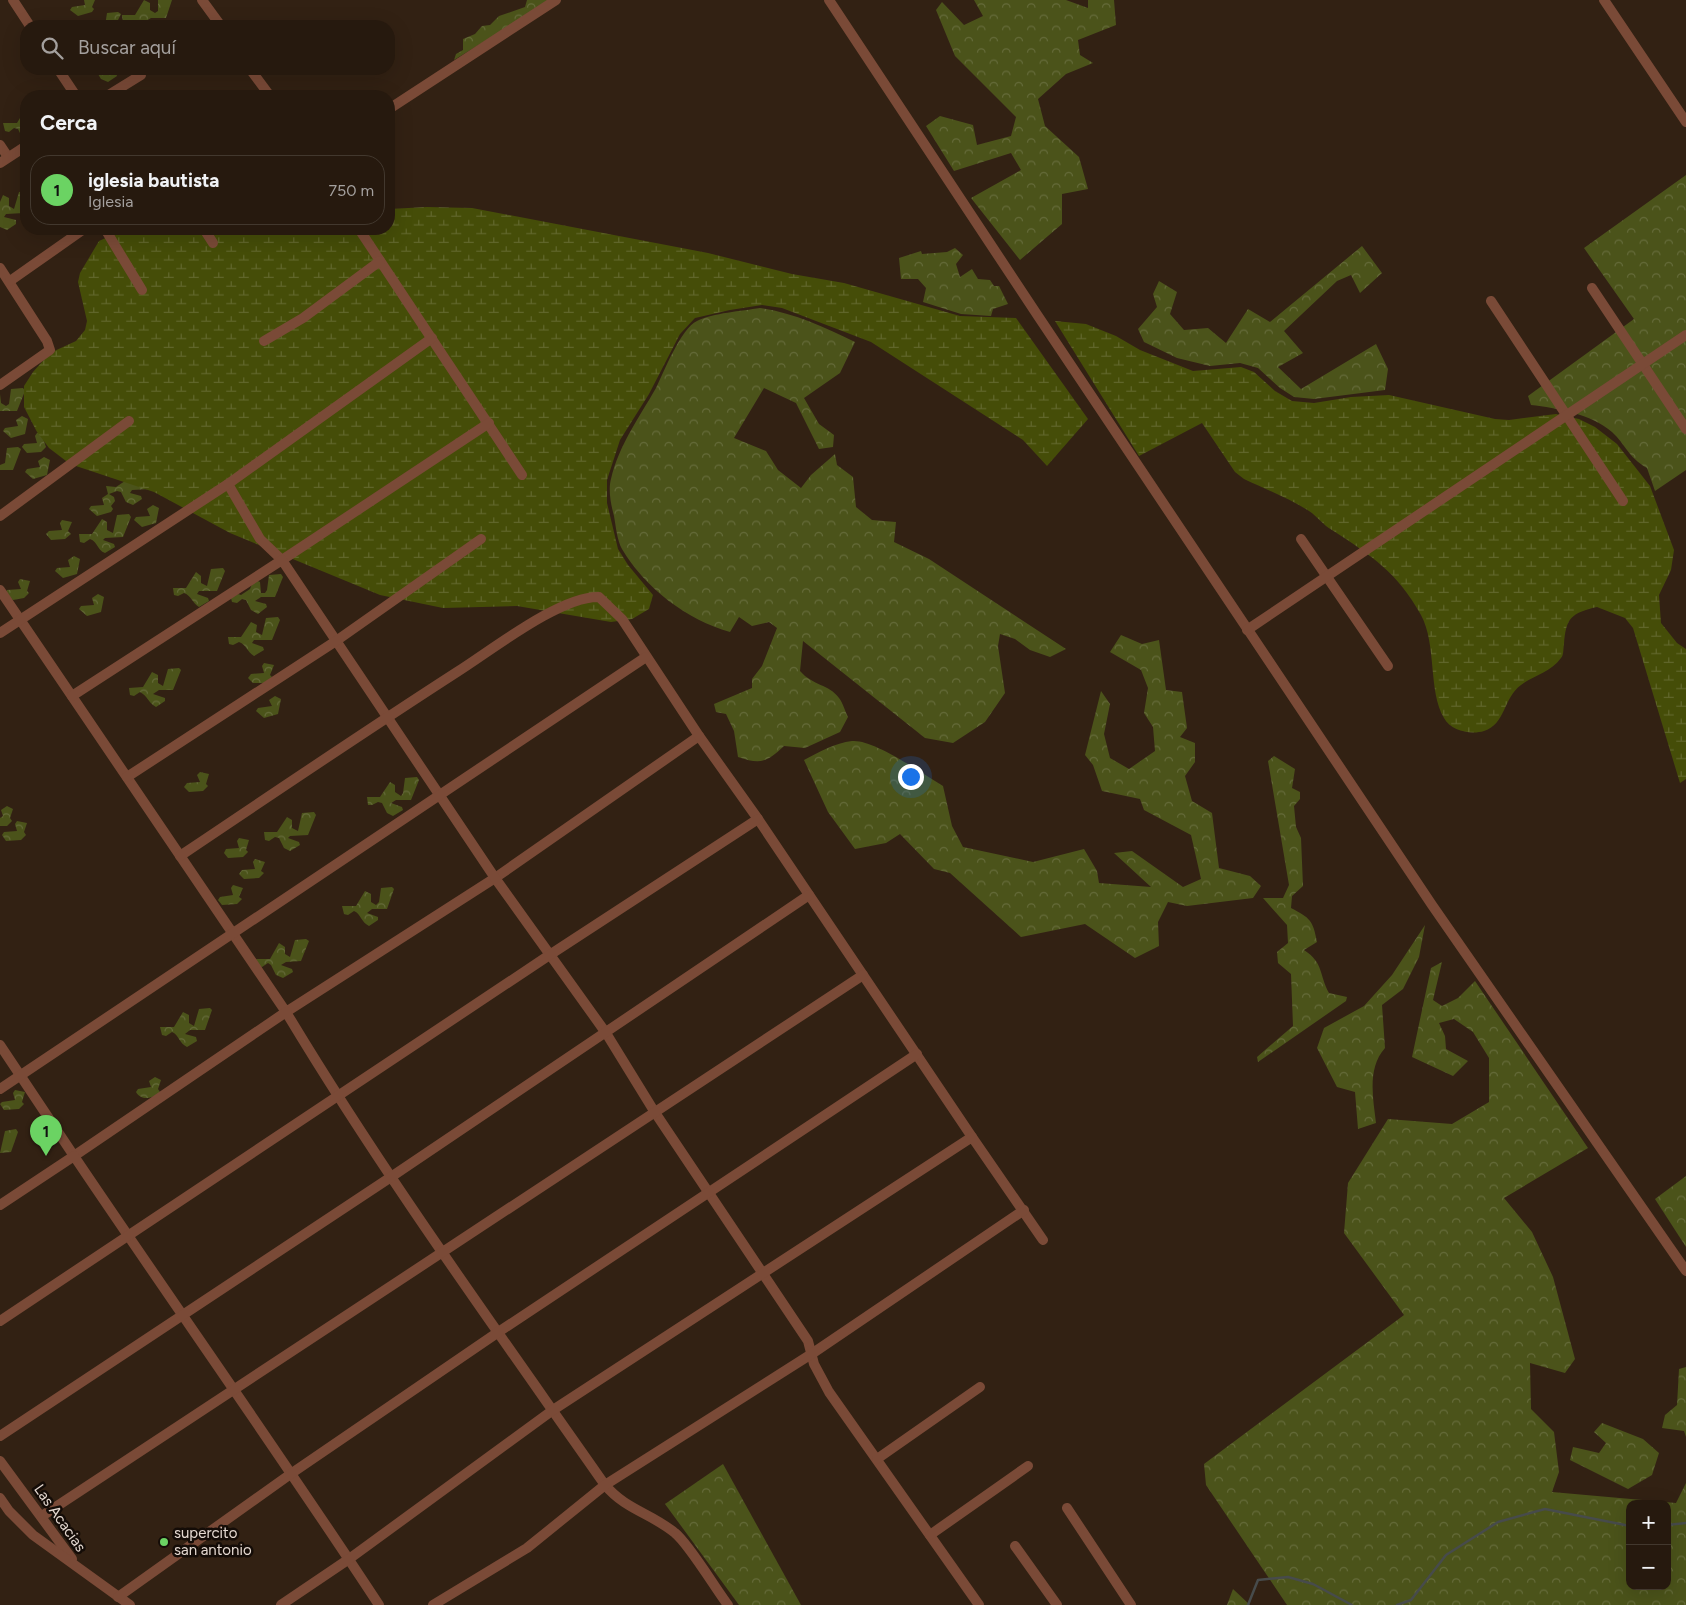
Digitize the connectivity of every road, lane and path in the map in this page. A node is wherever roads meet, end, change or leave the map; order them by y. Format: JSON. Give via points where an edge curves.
{"nodes":[{"id":1,"x":13,"y":0,"type":"edge"},
{"id":2,"x":202,"y":0,"type":"edge"},
{"id":3,"x":556,"y":0,"type":"edge"},
{"id":4,"x":829,"y":0,"type":"edge"},
{"id":5,"x":1604,"y":0,"type":"edge"},
{"id":6,"x":26,"y":20,"type":"edge"},
{"id":7,"x":217,"y":20,"type":"edge"},
{"id":8,"x":62,"y":75,"type":"edge"},
{"id":9,"x":141,"y":75,"type":"dead end"},
{"id":10,"x":254,"y":75,"type":"edge"},
{"id":11,"x":72,"y":90,"type":"edge"},
{"id":12,"x":117,"y":90,"type":"edge"},
{"id":13,"x":266,"y":90,"type":"edge"},
{"id":14,"x":395,"y":105,"type":"edge"},
{"id":15,"x":1686,"y":122,"type":"edge"},
{"id":16,"x":0,"y":145,"type":"edge"},
{"id":17,"x":20,"y":150,"type":"edge"},
{"id":18,"x":4,"y":160,"type":"edge"},
{"id":19,"x":75,"y":235,"type":"edge"},
{"id":20,"x":109,"y":235,"type":"edge"},
{"id":21,"x":208,"y":235,"type":"edge"},
{"id":22,"x":363,"y":235,"type":"edge"},
{"id":23,"x":213,"y":243,"type":"dead end"},
{"id":24,"x":380,"y":261,"type":"junction"},
{"id":25,"x":0,"y":268,"type":"edge"},
{"id":26,"x":10,"y":281,"type":"junction"},
{"id":27,"x":1592,"y":288,"type":"dead end"},
{"id":28,"x":142,"y":290,"type":"dead end"},
{"id":29,"x":1491,"y":301,"type":"dead end"},
{"id":30,"x":1686,"y":335,"type":"edge"},
{"id":31,"x":432,"y":338,"type":"junction"},
{"id":32,"x":264,"y":341,"type":"dead end"},
{"id":33,"x":1643,"y":364,"type":"junction"},
{"id":34,"x":0,"y":384,"type":"edge"},
{"id":35,"x":1566,"y":415,"type":"junction"},
{"id":36,"x":128,"y":421,"type":"dead end"},
{"id":37,"x":489,"y":423,"type":"junction"},
{"id":38,"x":1686,"y":429,"type":"edge"},
{"id":39,"x":522,"y":475,"type":"dead end"},
{"id":40,"x":228,"y":484,"type":"junction"},
{"id":41,"x":1623,"y":501,"type":"dead end"},
{"id":42,"x":0,"y":516,"type":"edge"},
{"id":43,"x":481,"y":539,"type":"dead end"},
{"id":44,"x":1301,"y":539,"type":"dead end"},
{"id":45,"x":282,"y":560,"type":"junction"},
{"id":46,"x":1327,"y":576,"type":"junction"},
{"id":47,"x":0,"y":590,"type":"edge"},
{"id":48,"x":20,"y":619,"type":"junction"},
{"id":49,"x":1247,"y":630,"type":"junction"},
{"id":50,"x":0,"y":633,"type":"edge"},
{"id":51,"x":336,"y":641,"type":"junction"},
{"id":52,"x":646,"y":657,"type":"junction"},
{"id":53,"x":1388,"y":666,"type":"dead end"},
{"id":54,"x":72,"y":696,"type":"junction"},
{"id":55,"x":388,"y":716,"type":"junction"},
{"id":56,"x":699,"y":736,"type":"junction"},
{"id":57,"x":127,"y":777,"type":"junction"},
{"id":58,"x":439,"y":794,"type":"junction"},
{"id":59,"x":758,"y":819,"type":"junction"},
{"id":60,"x":180,"y":856,"type":"junction"},
{"id":61,"x":495,"y":878,"type":"junction"},
{"id":62,"x":809,"y":895,"type":"junction"},
{"id":63,"x":232,"y":932,"type":"junction"},
{"id":64,"x":548,"y":956,"type":"junction"},
{"id":65,"x":863,"y":975,"type":"junction"},
{"id":66,"x":286,"y":1012,"type":"junction"},
{"id":67,"x":606,"y":1034,"type":"junction"},
{"id":68,"x":0,"y":1045,"type":"edge"},
{"id":69,"x":917,"y":1054,"type":"junction"},
{"id":70,"x":20,"y":1075,"type":"junction"},
{"id":71,"x":0,"y":1089,"type":"edge"},
{"id":72,"x":337,"y":1098,"type":"junction"},
{"id":73,"x":654,"y":1111,"type":"junction"},
{"id":74,"x":972,"y":1137,"type":"junction"},
{"id":75,"x":74,"y":1156,"type":"junction"},
{"id":76,"x":391,"y":1178,"type":"junction"},
{"id":77,"x":710,"y":1193,"type":"junction"},
{"id":78,"x":0,"y":1205,"type":"edge"},
{"id":79,"x":1024,"y":1210,"type":"junction"},
{"id":80,"x":128,"y":1236,"type":"junction"},
{"id":81,"x":1042,"y":1240,"type":"dead end"},
{"id":82,"x":442,"y":1252,"type":"junction"},
{"id":83,"x":1686,"y":1271,"type":"edge"},
{"id":84,"x":763,"y":1275,"type":"junction"},
{"id":85,"x":182,"y":1316,"type":"junction"},
{"id":86,"x":0,"y":1321,"type":"edge"},
{"id":87,"x":497,"y":1333,"type":"junction"},
{"id":88,"x":813,"y":1353,"type":"junction"},
{"id":89,"x":980,"y":1387,"type":"dead end"},
{"id":90,"x":233,"y":1390,"type":"junction"},
{"id":91,"x":552,"y":1410,"type":"junction"},
{"id":92,"x":0,"y":1436,"type":"edge"},
{"id":93,"x":877,"y":1459,"type":"junction"},
{"id":94,"x":0,"y":1460,"type":"edge"},
{"id":95,"x":1028,"y":1466,"type":"dead end"},
{"id":96,"x":292,"y":1473,"type":"junction"},
{"id":97,"x":605,"y":1485,"type":"junction"},
{"id":98,"x":0,"y":1498,"type":"edge"},
{"id":99,"x":1067,"y":1508,"type":"dead end"},
{"id":100,"x":42,"y":1516,"type":"junction"},
{"id":101,"x":930,"y":1535,"type":"junction"},
{"id":102,"x":1015,"y":1546,"type":"dead end"},
{"id":103,"x":349,"y":1559,"type":"junction"},
{"id":104,"x":75,"y":1564,"type":"junction"},
{"id":105,"x":118,"y":1597,"type":"junction"},
{"id":106,"x":130,"y":1605,"type":"edge"},
{"id":107,"x":280,"y":1605,"type":"edge"},
{"id":108,"x":379,"y":1605,"type":"edge"},
{"id":109,"x":433,"y":1605,"type":"edge"},
{"id":110,"x":728,"y":1605,"type":"edge"},
{"id":111,"x":979,"y":1605,"type":"edge"},
{"id":112,"x":1057,"y":1605,"type":"edge"},
{"id":113,"x":1131,"y":1605,"type":"edge"}],
"edges":[{"from":1,"to":6,"type":"street"},
{"from":2,"to":7,"type":"street"},
{"from":3,"to":14,"type":"street"},
{"from":4,"to":49,"type":"street"},
{"from":5,"to":15,"type":"street"},
{"from":8,"to":11,"type":"street"},
{"from":9,"to":12,"type":"street"},
{"from":10,"to":13,"type":"street"},
{"from":16,"to":18,"type":"street"},
{"from":17,"to":18,"type":"street"},
{"from":19,"to":26,"type":"street"},
{"from":20,"to":28,"type":"street"},
{"from":21,"to":23,"type":"street"},
{"from":22,"to":24,"type":"street"},
{"from":24,"to":31,"type":"street"},
{"from":24,"to":32,"type":"street","via":[[303,318]]},
{"from":25,"to":26,"type":"street"},
{"from":26,"to":34,"type":"street","via":[[50,350]]},
{"from":27,"to":33,"type":"street"},
{"from":29,"to":35,"type":"street"},
{"from":30,"to":33,"type":"street"},
{"from":31,"to":37,"type":"street"},
{"from":31,"to":40,"type":"street"},
{"from":33,"to":35,"type":"street"},
{"from":33,"to":38,"type":"street"},
{"from":35,"to":41,"type":"street"},
{"from":35,"to":46,"type":"street"},
{"from":36,"to":42,"type":"street"},
{"from":37,"to":39,"type":"street"},
{"from":37,"to":45,"type":"street"},
{"from":40,"to":45,"type":"street","via":[[260,539]]},
{"from":40,"to":48,"type":"street"},
{"from":43,"to":51,"type":"street"},
{"from":44,"to":46,"type":"street"},
{"from":45,"to":51,"type":"street"},
{"from":45,"to":54,"type":"street"},
{"from":46,"to":49,"type":"street"},
{"from":46,"to":53,"type":"street"},
{"from":47,"to":48,"type":"street"},
{"from":48,"to":50,"type":"street"},
{"from":48,"to":54,"type":"street"},
{"from":49,"to":83,"type":"street"},
{"from":51,"to":55,"type":"street"},
{"from":51,"to":57,"type":"street"},
{"from":52,"to":55,"type":"street","via":[[622,619],[607,604],[599,597],[586,597],[548,614]]},
{"from":52,"to":56,"type":"street"},
{"from":52,"to":58,"type":"street"},
{"from":54,"to":57,"type":"street"},
{"from":55,"to":58,"type":"street"},
{"from":55,"to":60,"type":"street"},
{"from":56,"to":59,"type":"street"},
{"from":56,"to":61,"type":"street"},
{"from":57,"to":60,"type":"street"},
{"from":58,"to":61,"type":"street"},
{"from":58,"to":63,"type":"street"},
{"from":59,"to":62,"type":"street"},
{"from":59,"to":64,"type":"street"},
{"from":60,"to":63,"type":"street"},
{"from":61,"to":64,"type":"street"},
{"from":61,"to":66,"type":"street"},
{"from":62,"to":65,"type":"street"},
{"from":62,"to":67,"type":"street"},
{"from":63,"to":66,"type":"street"},
{"from":63,"to":70,"type":"street"},
{"from":64,"to":67,"type":"street"},
{"from":64,"to":72,"type":"street"},
{"from":65,"to":69,"type":"street"},
{"from":65,"to":73,"type":"street"},
{"from":66,"to":72,"type":"street"},
{"from":66,"to":75,"type":"street"},
{"from":67,"to":73,"type":"street"},
{"from":67,"to":76,"type":"street"},
{"from":68,"to":70,"type":"street"},
{"from":69,"to":74,"type":"street"},
{"from":69,"to":77,"type":"street"},
{"from":70,"to":71,"type":"street"},
{"from":70,"to":75,"type":"street"},
{"from":72,"to":76,"type":"street"},
{"from":72,"to":80,"type":"street"},
{"from":73,"to":77,"type":"street"},
{"from":73,"to":82,"type":"street"},
{"from":74,"to":79,"type":"street"},
{"from":74,"to":84,"type":"street"},
{"from":75,"to":78,"type":"street"},
{"from":75,"to":80,"type":"street"},
{"from":76,"to":82,"type":"street"},
{"from":76,"to":85,"type":"street"},
{"from":77,"to":84,"type":"street"},
{"from":77,"to":87,"type":"street"},
{"from":79,"to":81,"type":"street"},
{"from":79,"to":88,"type":"street"},
{"from":80,"to":85,"type":"street"},
{"from":80,"to":86,"type":"street"},
{"from":82,"to":87,"type":"street"},
{"from":82,"to":90,"type":"street"},
{"from":84,"to":88,"type":"street"},
{"from":84,"to":91,"type":"street"},
{"from":85,"to":90,"type":"street"},
{"from":85,"to":92,"type":"street"},
{"from":87,"to":91,"type":"street"},
{"from":87,"to":96,"type":"street"},
{"from":88,"to":93,"type":"street","via":[[814,1364],[829,1392]]},
{"from":88,"to":97,"type":"street"},
{"from":89,"to":93,"type":"street"},
{"from":90,"to":96,"type":"street"},
{"from":90,"to":100,"type":"street"},
{"from":91,"to":97,"type":"street"},
{"from":91,"to":103,"type":"street"},
{"from":93,"to":101,"type":"street"},
{"from":94,"to":100,"type":"street","name":"Las Acacias"},
{"from":95,"to":101,"type":"street"},
{"from":96,"to":103,"type":"street"},
{"from":96,"to":105,"type":"street"},
{"from":97,"to":109,"type":"street","via":[[527,1548]]},
{"from":97,"to":110,"type":"street","via":[[617,1499],[678,1534]]},
{"from":98,"to":104,"type":"street","name":"Las Acacias","via":[[33,1535]]},
{"from":99,"to":113,"type":"street"},
{"from":100,"to":104,"type":"street","name":"Las Acacias"},
{"from":101,"to":111,"type":"street"},
{"from":102,"to":112,"type":"street"},
{"from":103,"to":107,"type":"street"},
{"from":103,"to":108,"type":"street"},
{"from":104,"to":105,"type":"street"},
{"from":105,"to":106,"type":"street"}]}
